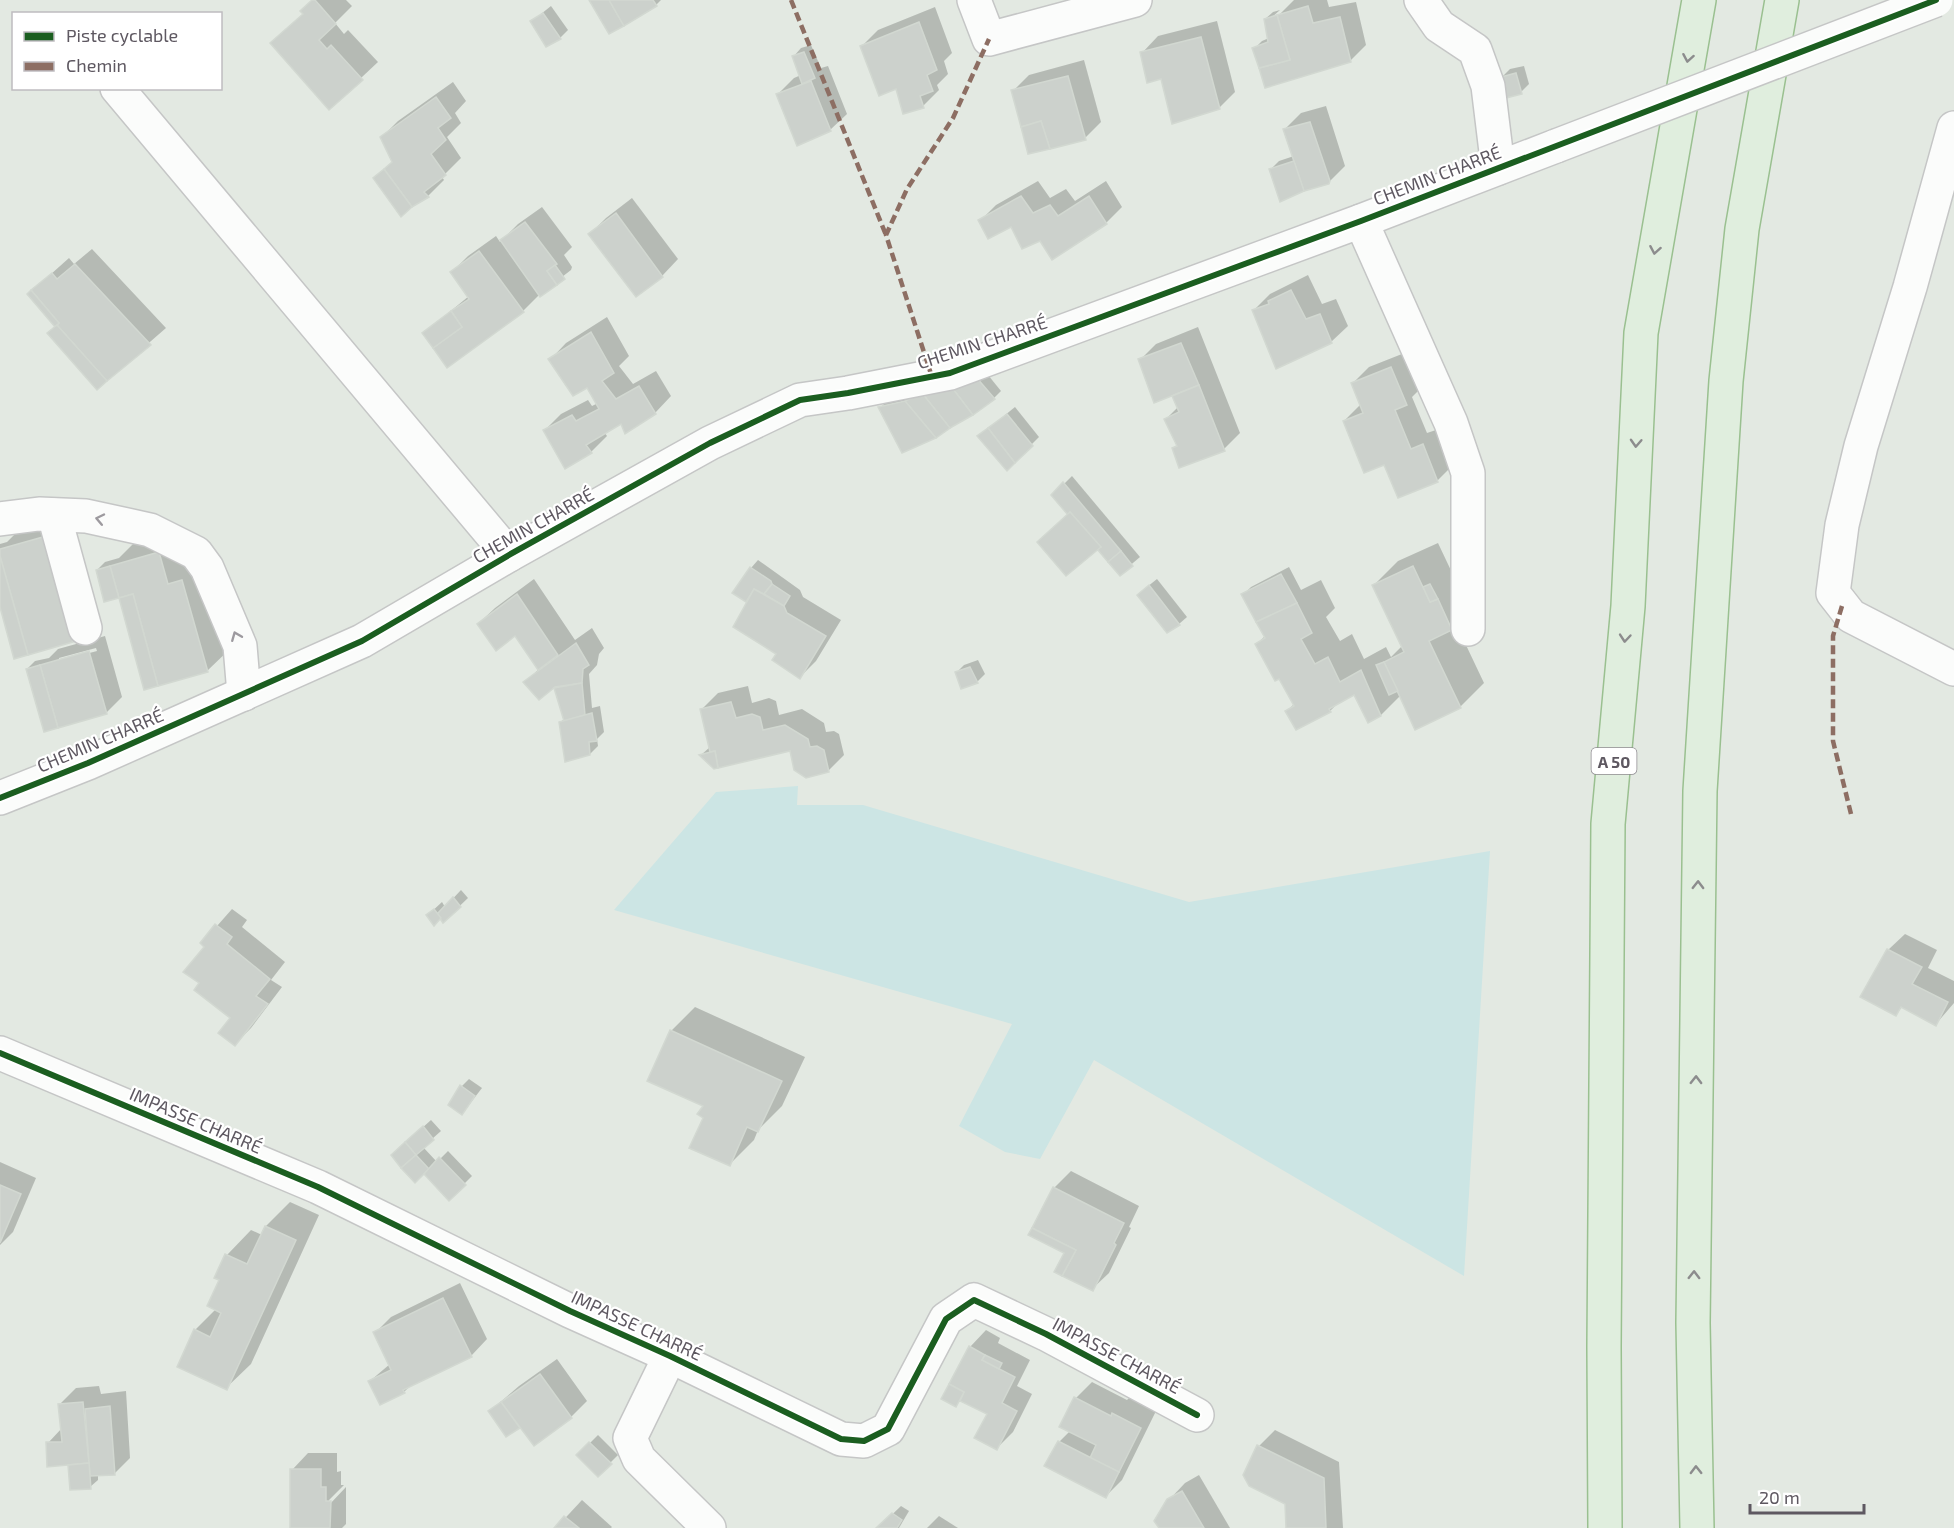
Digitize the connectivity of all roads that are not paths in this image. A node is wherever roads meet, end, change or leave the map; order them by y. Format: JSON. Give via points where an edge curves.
{"nodes":[{"id":1,"x":974,"y":0,"type":"edge"},
{"id":2,"x":1135,"y":0,"type":"edge"},
{"id":3,"x":1421,"y":0,"type":"edge"},
{"id":4,"x":1699,"y":0,"type":"edge"},
{"id":5,"x":1782,"y":0,"type":"edge"},
{"id":6,"x":1936,"y":0,"type":"edge"},
{"id":7,"x":119,"y":90,"type":"edge"},
{"id":8,"x":1954,"y":128,"type":"edge"},
{"id":9,"x":1498,"y":168,"type":"junction"},
{"id":10,"x":1361,"y":221,"type":"junction"},
{"id":11,"x":54,"y":515,"type":"junction"},
{"id":12,"x":0,"y":519,"type":"edge"},
{"id":13,"x":509,"y":555,"type":"junction"},
{"id":14,"x":85,"y":628,"type":"dead end"},
{"id":15,"x":1468,"y":629,"type":"dead end"},
{"id":16,"x":1954,"y":669,"type":"edge"},
{"id":17,"x":244,"y":694,"type":"junction"},
{"id":18,"x":0,"y":798,"type":"edge"},
{"id":19,"x":0,"y":1053,"type":"edge"},
{"id":20,"x":670,"y":1356,"type":"junction"},
{"id":21,"x":1197,"y":1415,"type":"dead end"},
{"id":22,"x":709,"y":1528,"type":"edge"},
{"id":23,"x":1605,"y":1528,"type":"edge"},
{"id":24,"x":1697,"y":1528,"type":"edge"}],
"edges":[{"from":1,"to":2,"type":"street","via":[[989,39]]},
{"from":3,"to":9,"type":"street","via":[[1439,26],[1475,50],[1488,86]]},
{"from":4,"to":23,"type":"highway","number":"A 50","one_way":true,"via":[[1641,333],[1628,606],[1608,824]]},
{"from":24,"to":5,"type":"highway","one_way":true,"via":[[1693,1323],[1700,791],[1727,369],[1742,229]]},
{"from":6,"to":9,"type":"street","name":"CHEMIN CHARRÉ","bridge":true},
{"from":7,"to":13,"type":"street"},
{"from":8,"to":16,"type":"street","via":[[1861,446],[1833,582],[1833,593],[1851,616]]},
{"from":9,"to":10,"type":"street","name":"CHEMIN CHARRÉ"},
{"from":10,"to":13,"type":"street","name":"CHEMIN CHARRÉ","via":[[950,373],[800,400],[710,443]]},
{"from":10,"to":15,"type":"street","via":[[1447,412],[1468,473]]},
{"from":11,"to":12,"type":"street"},
{"from":11,"to":14,"type":"street"},
{"from":17,"to":11,"type":"street","one_way":true,"via":[[240,646],[207,568],[196,553],[150,530],[86,516]]},
{"from":13,"to":17,"type":"street","name":"CHEMIN CHARRÉ","via":[[362,641]]},
{"from":17,"to":18,"type":"street","name":"CHEMIN CHARRÉ"},
{"from":19,"to":20,"type":"street","name":"IMPASSE CHARRÉ","via":[[318,1187]]},
{"from":20,"to":21,"type":"street","name":"IMPASSE CHARRÉ","via":[[841,1439],[864,1441],[888,1429],[946,1319],[974,1300]]},
{"from":20,"to":22,"type":"street","name":"IMPASSE CHARRÉ","via":[[630,1438],[639,1459]]}]}
